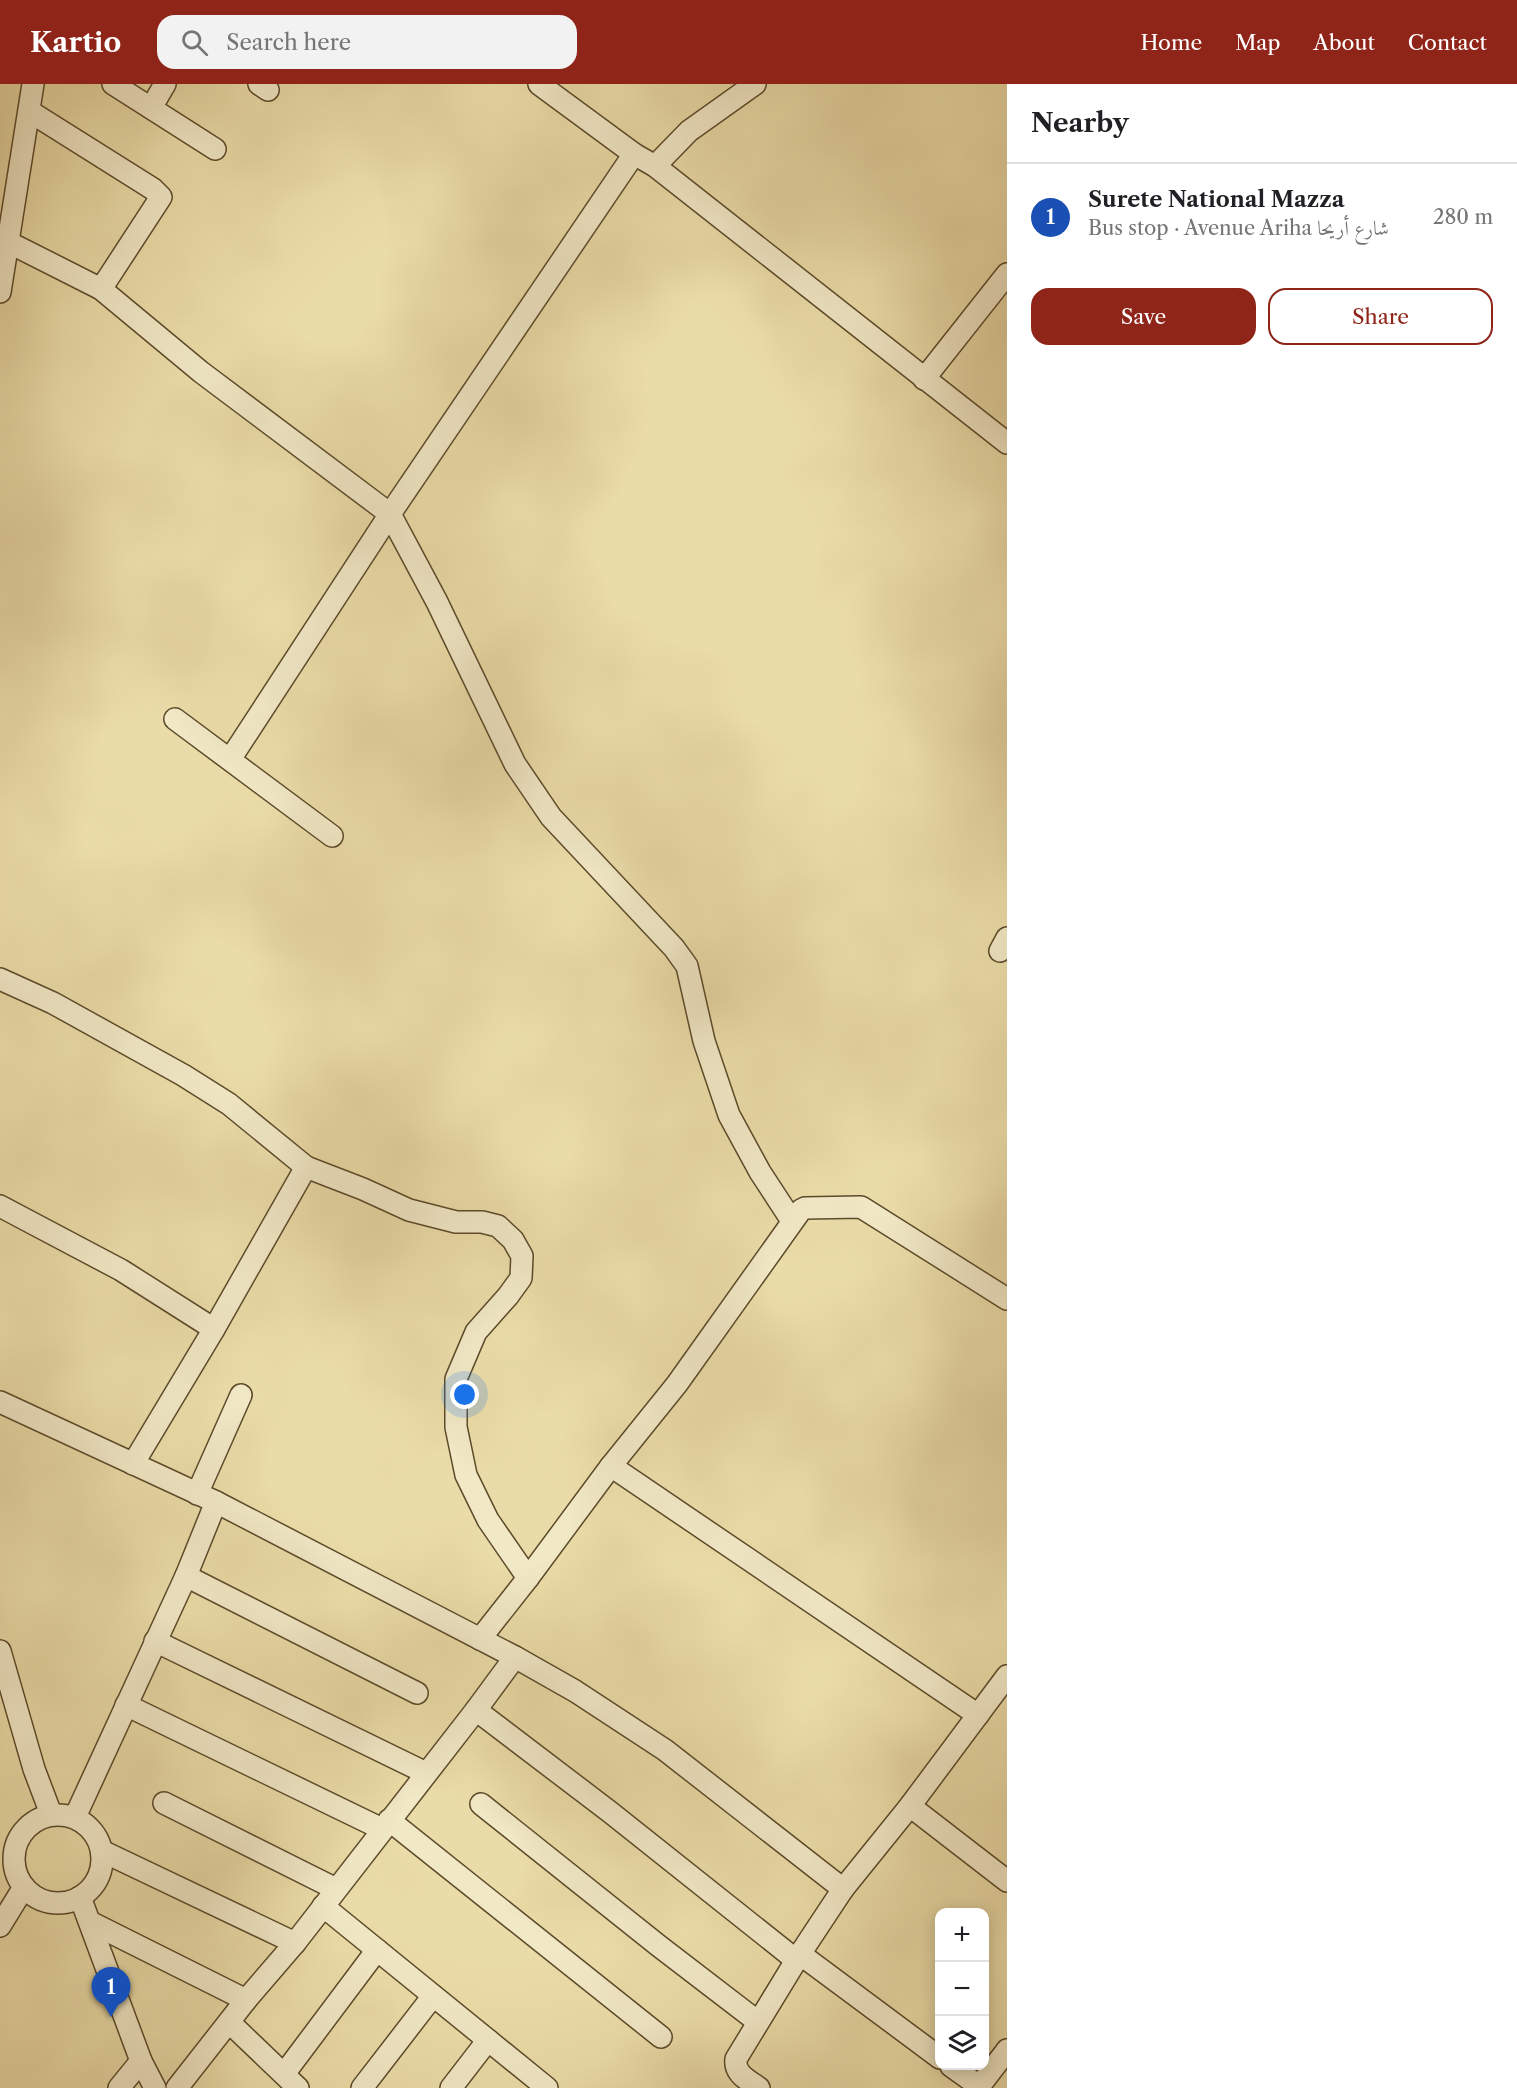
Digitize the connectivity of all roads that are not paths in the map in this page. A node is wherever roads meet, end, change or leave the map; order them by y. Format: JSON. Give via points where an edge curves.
{"nodes":[{"id":1,"x":33,"y":84,"type":"edge"},
{"id":2,"x":113,"y":84,"type":"edge"},
{"id":3,"x":165,"y":84,"type":"edge"},
{"id":4,"x":539,"y":84,"type":"edge"},
{"id":5,"x":755,"y":84,"type":"edge"},
{"id":6,"x":151,"y":108,"type":"junction"},
{"id":7,"x":28,"y":111,"type":"junction"},
{"id":8,"x":215,"y":149,"type":"dead end"},
{"id":9,"x":634,"y":154,"type":"junction"},
{"id":10,"x":655,"y":166,"type":"junction"},
{"id":11,"x":6,"y":230,"type":"edge"},
{"id":12,"x":1007,"y":274,"type":"edge"},
{"id":13,"x":101,"y":289,"type":"junction"},
{"id":14,"x":0,"y":292,"type":"edge"},
{"id":15,"x":924,"y":379,"type":"junction"},
{"id":16,"x":1007,"y":443,"type":"edge"},
{"id":17,"x":390,"y":514,"type":"junction"},
{"id":18,"x":175,"y":719,"type":"dead end"},
{"id":19,"x":231,"y":759,"type":"junction"},
{"id":20,"x":333,"y":836,"type":"dead end"},
{"id":21,"x":0,"y":979,"type":"edge"},
{"id":22,"x":306,"y":1167,"type":"junction"},
{"id":23,"x":0,"y":1206,"type":"edge"},
{"id":24,"x":792,"y":1221,"type":"junction"},
{"id":25,"x":1007,"y":1299,"type":"edge"},
{"id":26,"x":214,"y":1329,"type":"junction"},
{"id":27,"x":241,"y":1395,"type":"dead end"},
{"id":28,"x":0,"y":1402,"type":"edge"},
{"id":29,"x":133,"y":1464,"type":"junction"},
{"id":30,"x":611,"y":1466,"type":"junction"},
{"id":31,"x":206,"y":1498,"type":"junction"},
{"id":32,"x":186,"y":1576,"type":"junction"},
{"id":33,"x":528,"y":1578,"type":"junction"},
{"id":34,"x":480,"y":1639,"type":"junction"},
{"id":35,"x":155,"y":1641,"type":"junction"},
{"id":36,"x":0,"y":1651,"type":"edge"},
{"id":37,"x":515,"y":1657,"type":"junction"},
{"id":38,"x":1007,"y":1676,"type":"edge"},
{"id":39,"x":417,"y":1693,"type":"dead end"},
{"id":40,"x":126,"y":1705,"type":"junction"},
{"id":41,"x":476,"y":1710,"type":"junction"},
{"id":42,"x":978,"y":1715,"type":"junction"},
{"id":43,"x":426,"y":1773,"type":"junction"},
{"id":44,"x":164,"y":1803,"type":"dead end"},
{"id":45,"x":481,"y":1804,"type":"dead end"},
{"id":46,"x":910,"y":1806,"type":"junction"},
{"id":47,"x":51,"y":1814,"type":"junction"},
{"id":48,"x":75,"y":1817,"type":"junction"},
{"id":49,"x":386,"y":1825,"type":"junction"},
{"id":50,"x":102,"y":1851,"type":"junction"},
{"id":51,"x":1007,"y":1881,"type":"edge"},
{"id":52,"x":24,"y":1887,"type":"junction"},
{"id":53,"x":336,"y":1889,"type":"junction"},
{"id":54,"x":843,"y":1889,"type":"junction"},
{"id":55,"x":80,"y":1898,"type":"junction"},
{"id":56,"x":323,"y":1906,"type":"junction"},
{"id":57,"x":2,"y":1918,"type":"edge"},
{"id":58,"x":90,"y":1922,"type":"junction"},
{"id":59,"x":295,"y":1943,"type":"junction"},
{"id":60,"x":377,"y":1950,"type":"junction"},
{"id":61,"x":798,"y":1957,"type":"junction"},
{"id":62,"x":433,"y":1996,"type":"junction"},
{"id":63,"x":246,"y":2000,"type":"junction"},
{"id":64,"x":229,"y":2022,"type":"junction"},
{"id":65,"x":758,"y":2022,"type":"junction"},
{"id":66,"x":661,"y":2037,"type":"dead end"},
{"id":67,"x":488,"y":2040,"type":"junction"},
{"id":68,"x":1007,"y":2050,"type":"edge"},
{"id":69,"x":935,"y":2055,"type":"edge"},
{"id":70,"x":141,"y":2061,"type":"junction"},
{"id":71,"x":956,"y":2070,"type":"edge"},
{"id":72,"x":291,"y":2081,"type":"edge"},
{"id":73,"x":534,"y":2084,"type":"edge"},
{"id":74,"x":979,"y":2087,"type":"edge"},
{"id":75,"x":119,"y":2088,"type":"edge"},
{"id":76,"x":154,"y":2088,"type":"edge"},
{"id":77,"x":177,"y":2088,"type":"edge"},
{"id":78,"x":362,"y":2088,"type":"edge"},
{"id":79,"x":451,"y":2088,"type":"edge"},
{"id":80,"x":759,"y":2088,"type":"edge"}],
"edges":[{"from":1,"to":7,"type":"street"},
{"from":2,"to":6,"type":"street"},
{"from":3,"to":6,"type":"street"},
{"from":4,"to":9,"type":"street"},
{"from":5,"to":10,"type":"street","via":[[689,131]]},
{"from":6,"to":8,"type":"street"},
{"from":7,"to":11,"type":"street"},
{"from":7,"to":13,"type":"street","via":[[161,197]]},
{"from":9,"to":10,"type":"street"},
{"from":9,"to":17,"type":"street"},
{"from":10,"to":15,"type":"street"},
{"from":11,"to":13,"type":"street"},
{"from":11,"to":14,"type":"street"},
{"from":12,"to":15,"type":"street"},
{"from":13,"to":17,"type":"street","via":[[201,372]]},
{"from":15,"to":16,"type":"street"},
{"from":17,"to":19,"type":"street"},
{"from":17,"to":24,"type":"street","via":[[515,764],[551,817],[687,966],[704,1041],[729,1115]]},
{"from":18,"to":19,"type":"street"},
{"from":19,"to":20,"type":"street"},
{"from":21,"to":22,"type":"street","via":[[53,1003],[183,1075],[229,1104]]},
{"from":22,"to":26,"type":"street"},
{"from":22,"to":33,"type":"street","via":[[409,1210],[456,1222],[498,1226],[522,1256],[521,1278],[476,1332],[456,1379],[456,1427],[466,1475],[488,1520]]},
{"from":23,"to":26,"type":"street","via":[[121,1270]]},
{"from":24,"to":25,"type":"street","via":[[805,1208],[861,1207]]},
{"from":24,"to":30,"type":"street","via":[[677,1384]]},
{"from":26,"to":29,"type":"street"},
{"from":27,"to":31,"type":"street"},
{"from":28,"to":29,"type":"street"},
{"from":29,"to":31,"type":"street"},
{"from":30,"to":33,"type":"street"},
{"from":30,"to":42,"type":"street"},
{"from":31,"to":32,"type":"street"},
{"from":31,"to":34,"type":"street"},
{"from":32,"to":35,"type":"street"},
{"from":32,"to":39,"type":"street"},
{"from":33,"to":34,"type":"street"},
{"from":34,"to":37,"type":"street"},
{"from":35,"to":40,"type":"street"},
{"from":35,"to":43,"type":"street"},
{"from":36,"to":47,"type":"street"},
{"from":37,"to":41,"type":"street"},
{"from":37,"to":54,"type":"street","via":[[644,1735]]},
{"from":38,"to":42,"type":"street"},
{"from":40,"to":48,"type":"street"},
{"from":40,"to":49,"type":"street"},
{"from":41,"to":43,"type":"street"},
{"from":41,"to":61,"type":"street"},
{"from":42,"to":46,"type":"street"},
{"from":43,"to":49,"type":"street"},
{"from":44,"to":53,"type":"street"},
{"from":45,"to":65,"type":"street"},
{"from":46,"to":51,"type":"street"},
{"from":46,"to":54,"type":"street"},
{"from":47,"to":48,"type":"street"},
{"from":47,"to":52,"type":"street","via":[[38,1819],[19,1837],[14,1863]]},
{"from":48,"to":50,"type":"street","via":[[88,1825]]},
{"from":49,"to":53,"type":"street"},
{"from":49,"to":66,"type":"street"},
{"from":50,"to":55,"type":"street","via":[[98,1878]]},
{"from":50,"to":59,"type":"street"},
{"from":52,"to":55,"type":"street","via":[[44,1901],[69,1902]]},
{"from":52,"to":57,"type":"street"},
{"from":53,"to":56,"type":"street"},
{"from":54,"to":61,"type":"street"},
{"from":55,"to":58,"type":"street"},
{"from":56,"to":59,"type":"street"},
{"from":56,"to":60,"type":"street"},
{"from":58,"to":63,"type":"street"},
{"from":58,"to":70,"type":"street"},
{"from":59,"to":63,"type":"street"},
{"from":60,"to":62,"type":"street"},
{"from":60,"to":72,"type":"street"},
{"from":61,"to":65,"type":"street"},
{"from":61,"to":69,"type":"street"},
{"from":62,"to":67,"type":"street"},
{"from":62,"to":78,"type":"street"},
{"from":63,"to":64,"type":"street"},
{"from":64,"to":72,"type":"street"},
{"from":64,"to":77,"type":"street"},
{"from":65,"to":80,"type":"street","via":[[735,2064],[738,2072]]},
{"from":67,"to":73,"type":"street"},
{"from":67,"to":79,"type":"street"},
{"from":68,"to":74,"type":"street"},
{"from":70,"to":75,"type":"street"},
{"from":70,"to":76,"type":"street"},
{"from":71,"to":74,"type":"street"}]}
